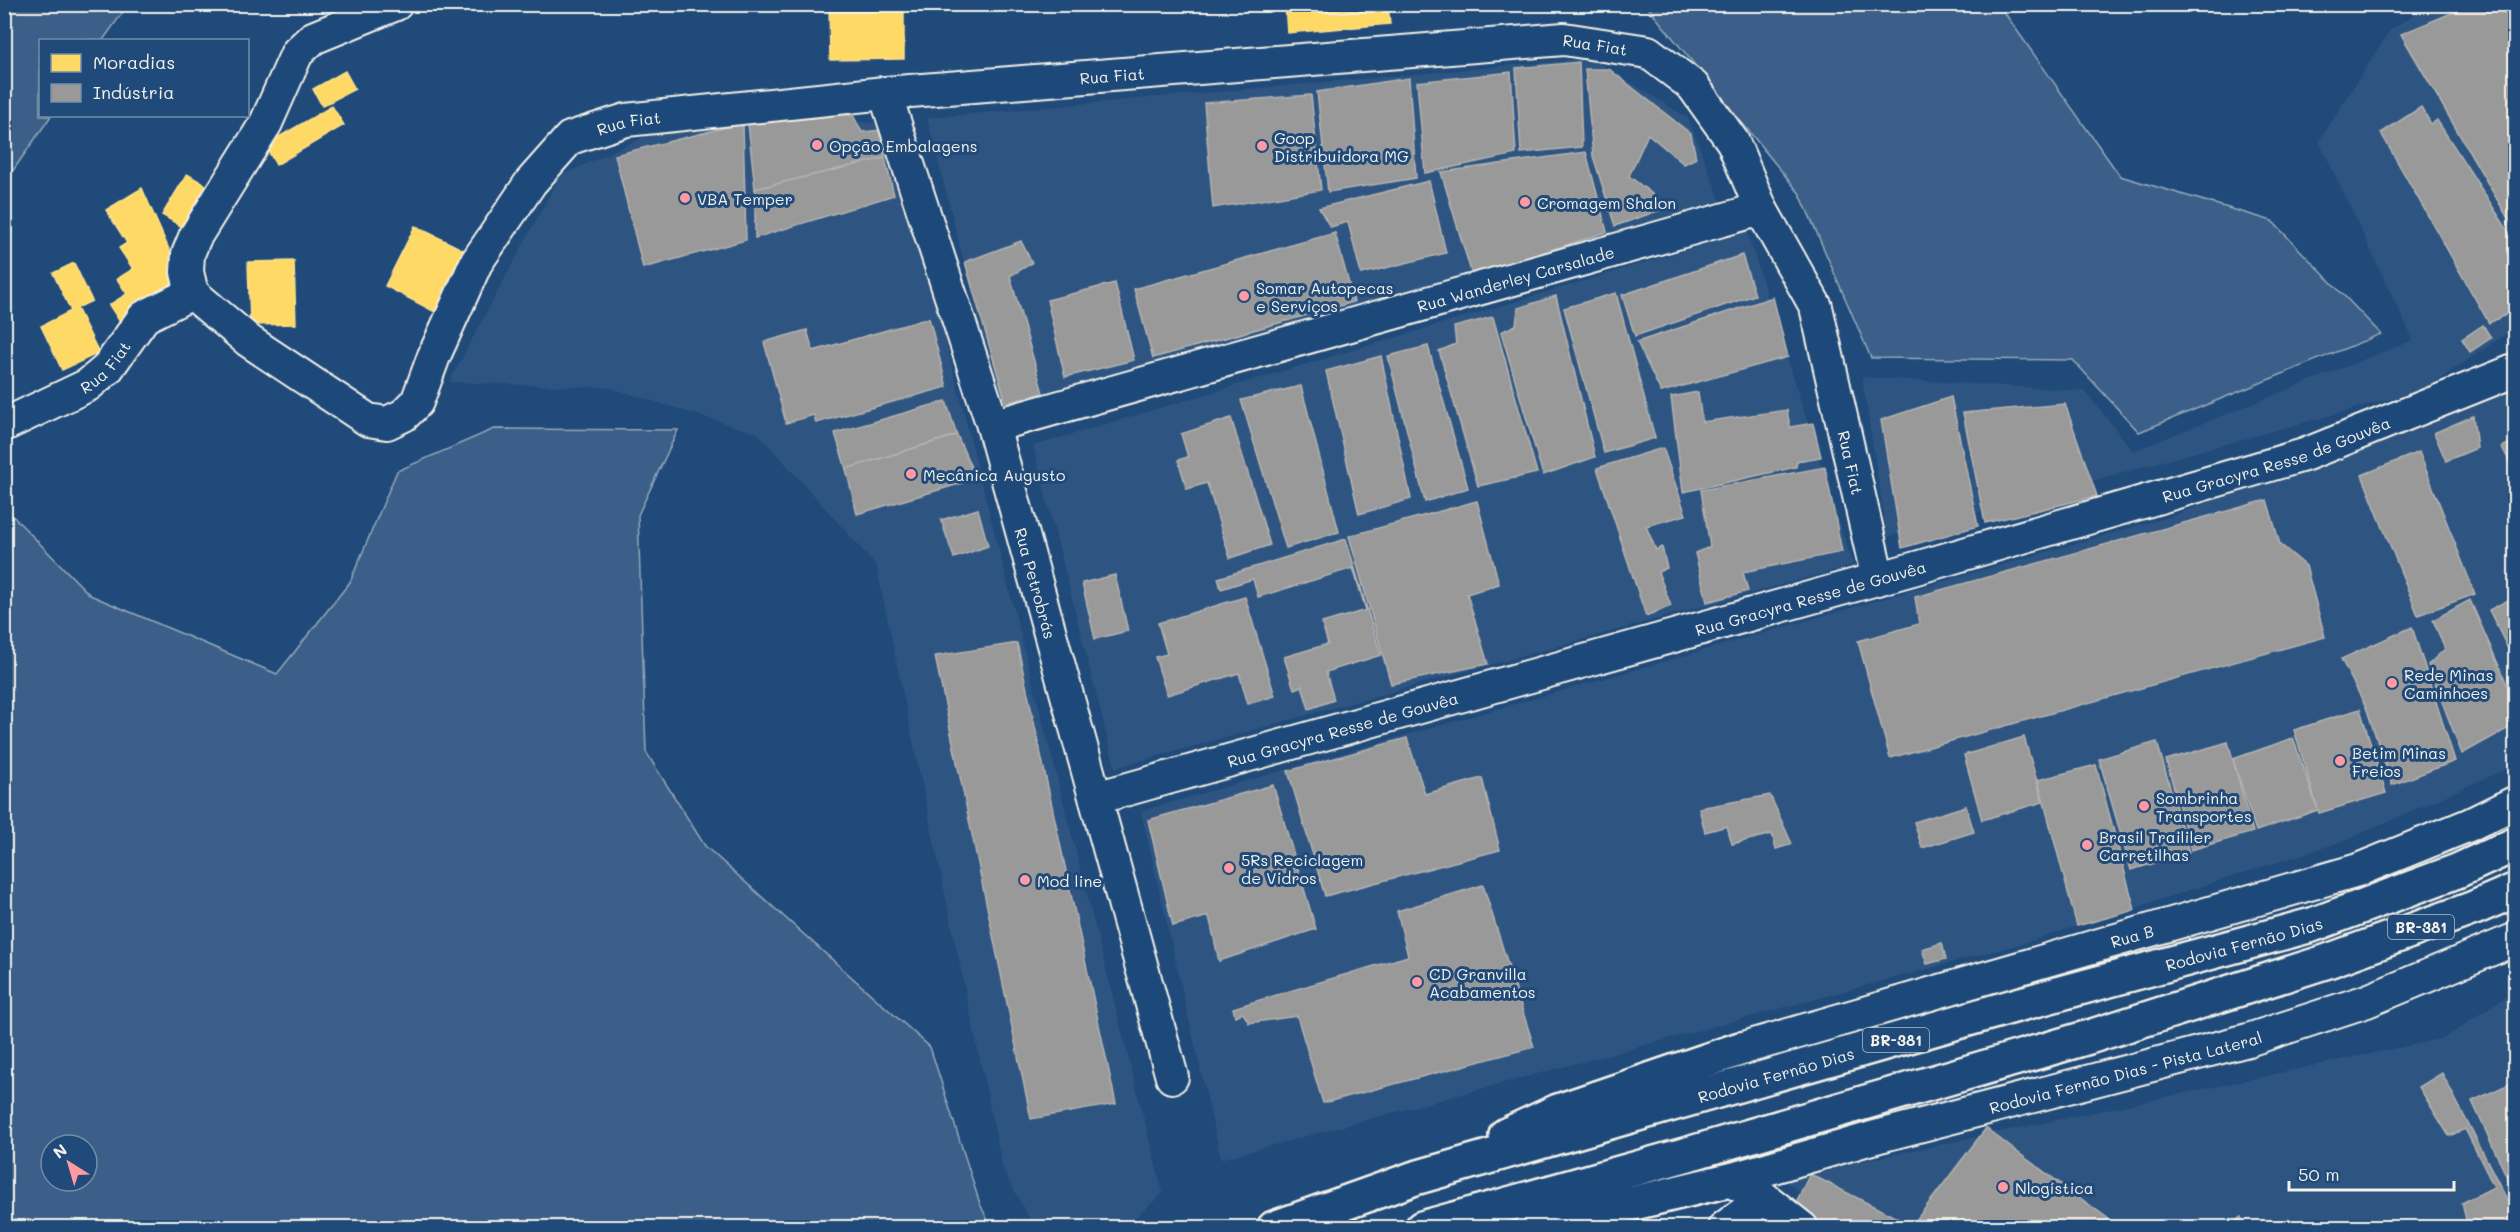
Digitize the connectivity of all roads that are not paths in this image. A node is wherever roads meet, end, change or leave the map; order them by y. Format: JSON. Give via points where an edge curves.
{"nodes":[{"id":1,"x":396,"y":4,"type":"edge"},
{"id":2,"x":885,"y":93,"type":"junction"},
{"id":3,"x":1761,"y":209,"type":"junction"},
{"id":4,"x":192,"y":293,"type":"junction"},
{"id":5,"x":2516,"y":370,"type":"edge"},
{"id":6,"x":4,"y":425,"type":"edge"},
{"id":7,"x":993,"y":426,"type":"junction"},
{"id":8,"x":1878,"y":579,"type":"junction"},
{"id":9,"x":1096,"y":798,"type":"junction"},
{"id":10,"x":2516,"y":802,"type":"edge"},
{"id":11,"x":2516,"y":844,"type":"edge"},
{"id":12,"x":2516,"y":890,"type":"edge"},
{"id":13,"x":2516,"y":914,"type":"edge"},
{"id":14,"x":2516,"y":939,"type":"edge"},
{"id":15,"x":2325,"y":962,"type":"junction"},
{"id":16,"x":1740,"y":1049,"type":"joint"},
{"id":17,"x":1172,"y":1077,"type":"dead end"},
{"id":18,"x":1415,"y":1178,"type":"junction"},
{"id":19,"x":1729,"y":1180,"type":"junction"},
{"id":20,"x":1764,"y":1198,"type":"junction"},
{"id":21,"x":1274,"y":1227,"type":"edge"},
{"id":22,"x":1422,"y":1227,"type":"edge"},
{"id":23,"x":1531,"y":1227,"type":"edge"},
{"id":24,"x":1724,"y":1227,"type":"edge"},
{"id":25,"x":1802,"y":1227,"type":"edge"}],
"edges":[{"from":1,"to":4,"type":"street","via":[[313,38],[297,53],[266,123],[195,237],[188,254]]},
{"from":2,"to":3,"type":"street","name":"Rua Fiat","via":[[1564,39],[1648,52],[1692,86],[1733,142]]},
{"from":2,"to":4,"type":"street","name":"Rua Fiat","via":[[626,120],[570,138],[531,182],[476,262],[417,402],[404,415],[387,423],[368,420],[249,341]]},
{"from":2,"to":7,"type":"street","name":"Rua Petrobrás"},
{"from":3,"to":7,"type":"street","name":"Rua Wanderley Carsalade"},
{"from":3,"to":8,"type":"street","name":"Rua Fiat","via":[[1816,308]]},
{"from":4,"to":6,"type":"street","name":"Rua Fiat","via":[[144,316],[106,369],[88,385]]},
{"from":5,"to":8,"type":"street","name":"Rua Gracyra Resse de Gouvêa","via":[[2304,455]]},
{"from":7,"to":9,"type":"street","name":"Rua Petrobrás"},
{"from":8,"to":9,"type":"street","name":"Rua Gracyra Resse de Gouvêa"},
{"from":9,"to":17,"type":"street","name":"Rua Petrobrás"},
{"from":10,"to":16,"type":"street","name":"Rua B","via":[[2358,870]]},
{"from":11,"to":18,"type":"highway","name":"Rodovia Fernão Dias","number":"BR-381","via":[[2457,871],[2312,925]]},
{"from":12,"to":15,"type":"highway","number":"BR-381"},
{"from":13,"to":15,"type":"highway","number":"BR-381","via":[[2400,953]]},
{"from":14,"to":19,"type":"street","name":"Rodovia Fernão Dias - Pista Lateral","number":"BR-381","via":[[2367,1001],[2248,1040],[1872,1138]]},
{"from":15,"to":22,"type":"highway","number":"BR-381","via":[[2089,1037]]},
{"from":16,"to":18,"type":"highway","via":[[1558,1111]]},
{"from":18,"to":21,"type":"highway","name":"Rodovia Fernão Dias","number":"BR-381"},
{"from":19,"to":20,"type":"street"},
{"from":19,"to":23,"type":"highway","number":"BR-381"},
{"from":20,"to":24,"type":"street"},
{"from":20,"to":25,"type":"street"}]}
